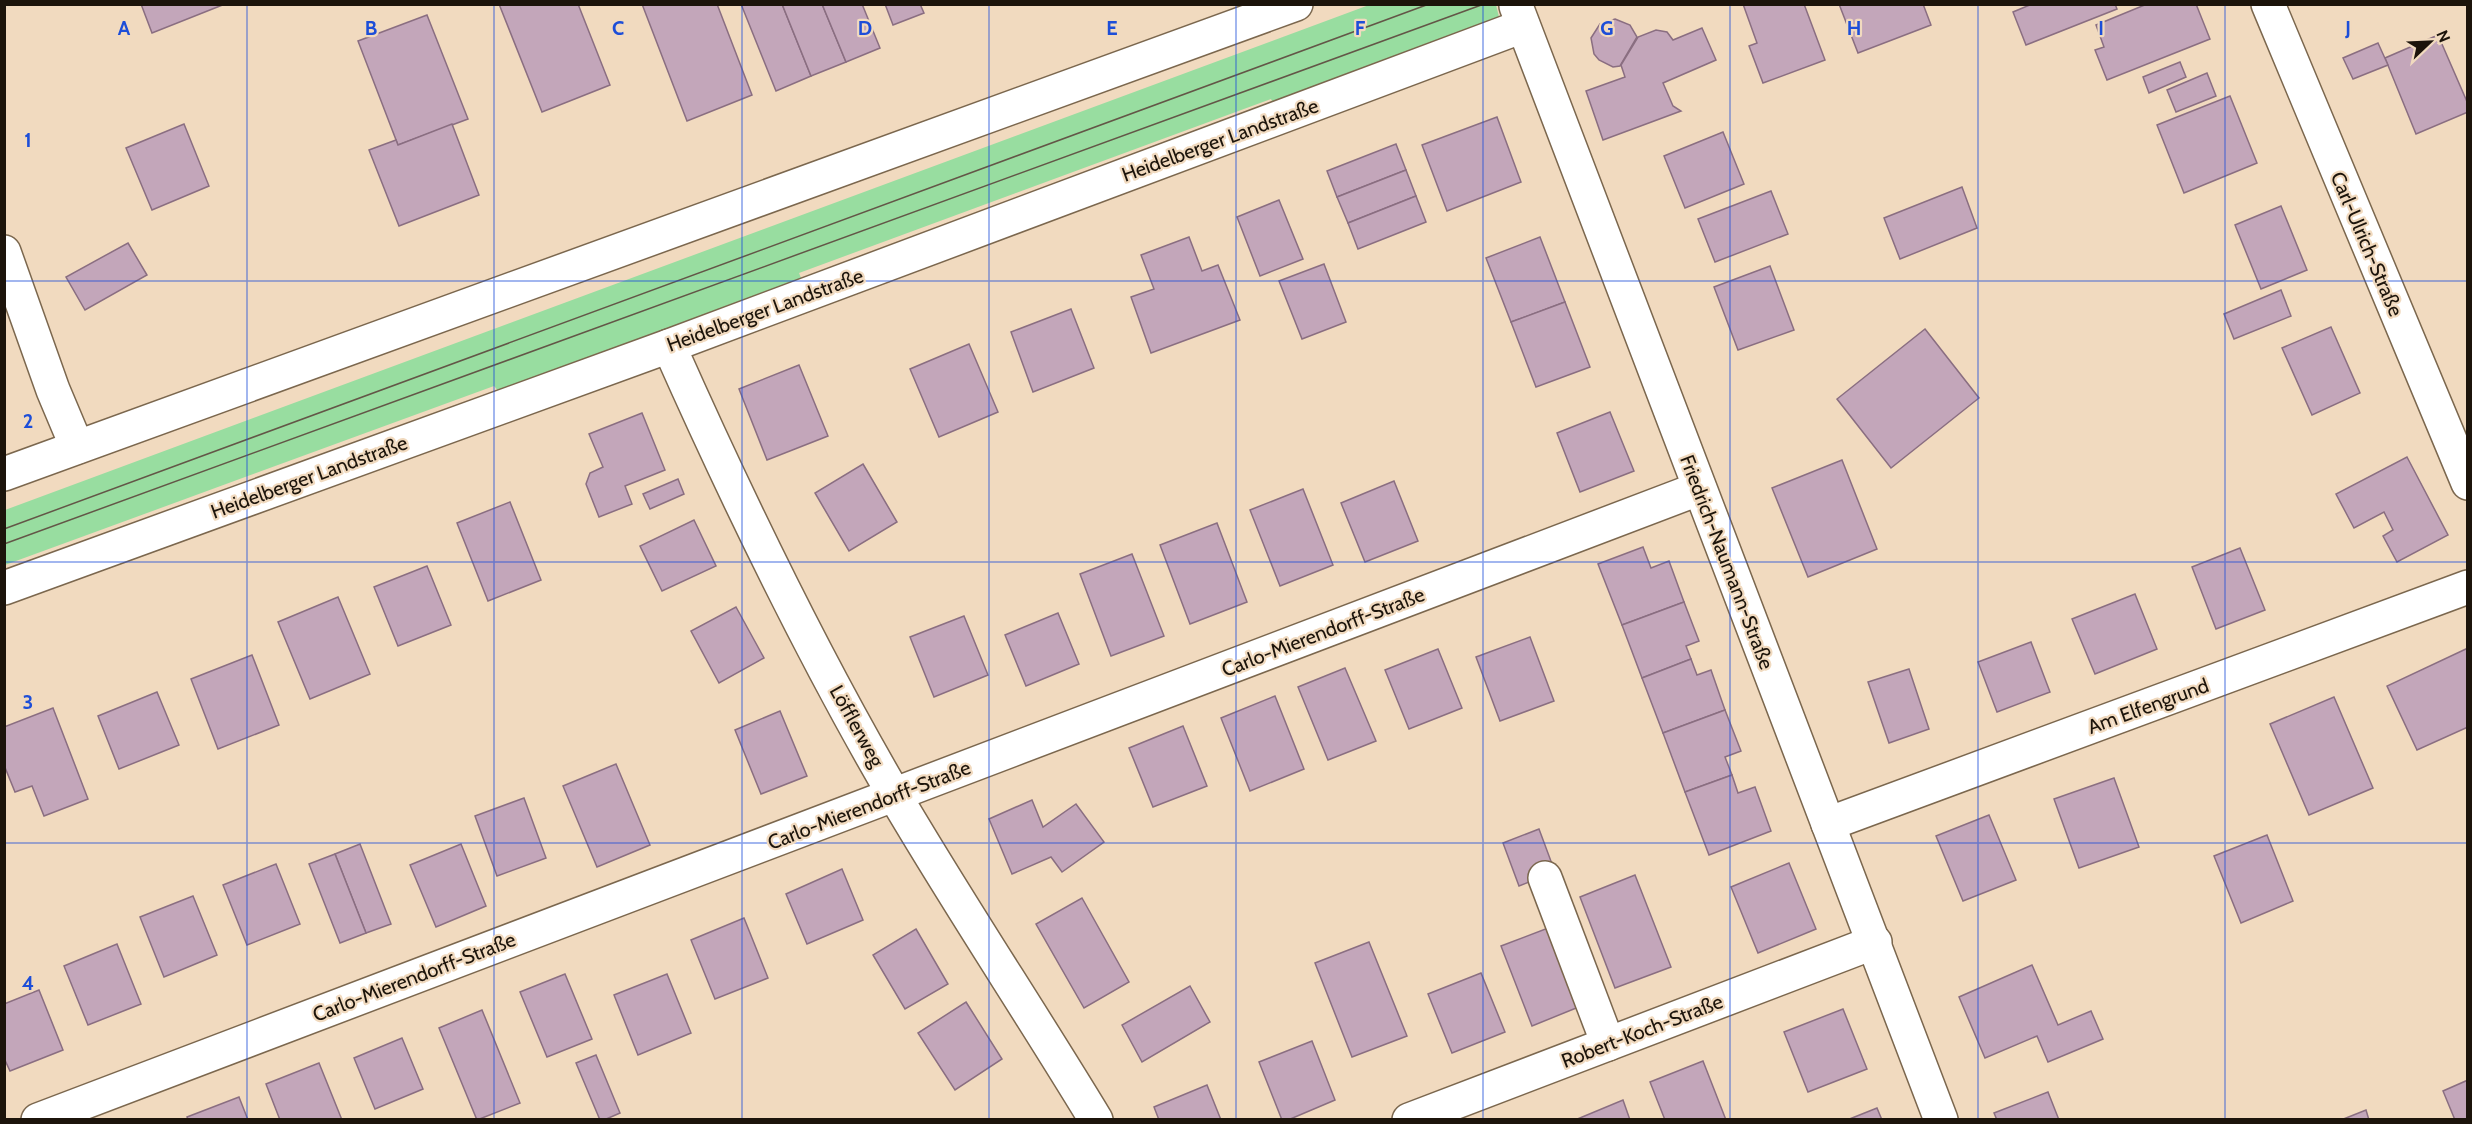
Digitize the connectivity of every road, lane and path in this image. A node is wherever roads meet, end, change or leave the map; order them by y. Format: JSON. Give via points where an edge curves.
{"nodes":[{"id":1,"x":1296,"y":4,"type":"edge"},
{"id":2,"x":2268,"y":4,"type":"edge"},
{"id":3,"x":1520,"y":15,"type":"edge"},
{"id":4,"x":4,"y":252,"type":"edge"},
{"id":5,"x":669,"y":346,"type":"junction"},
{"id":6,"x":77,"y":447,"type":"junction"},
{"id":7,"x":4,"y":474,"type":"edge"},
{"id":8,"x":2468,"y":483,"type":"edge"},
{"id":9,"x":1698,"y":489,"type":"junction"},
{"id":10,"x":2468,"y":587,"type":"edge"},
{"id":11,"x":4,"y":588,"type":"edge"},
{"id":12,"x":895,"y":796,"type":"junction"},
{"id":13,"x":1828,"y":824,"type":"junction"},
{"id":14,"x":1545,"y":878,"type":"dead end"},
{"id":15,"x":1875,"y":942,"type":"junction"},
{"id":16,"x":1608,"y":1044,"type":"junction"},
{"id":17,"x":38,"y":1119,"type":"edge"},
{"id":18,"x":1096,"y":1119,"type":"edge"},
{"id":19,"x":1409,"y":1119,"type":"edge"},
{"id":20,"x":1941,"y":1119,"type":"edge"}],
"edges":[{"from":1,"to":6,"type":"street"},
{"from":2,"to":8,"type":"street","name":"Carl-Ulrich-Straße"},
{"from":3,"to":5,"type":"street","name":"Heidelberger Landstraße"},
{"from":3,"to":9,"type":"street","name":"Friedrich-Naumann-Straße"},
{"from":4,"to":6,"type":"street"},
{"from":5,"to":11,"type":"street","name":"Heidelberger Landstraße"},
{"from":5,"to":12,"type":"street","name":"Löfflerweg","via":[[737,498]]},
{"from":6,"to":7,"type":"street"},
{"from":9,"to":12,"type":"street","name":"Carlo-Mierendorff-Straße"},
{"from":9,"to":13,"type":"street","name":"Friedrich-Naumann-Straße"},
{"from":10,"to":13,"type":"street","name":"Am Elfengrund"},
{"from":12,"to":17,"type":"street","name":"Carlo-Mierendorff-Straße"},
{"from":12,"to":18,"type":"street","name":"Löfflerweg"},
{"from":13,"to":15,"type":"street","name":"Friedrich-Naumann-Straße"},
{"from":14,"to":16,"type":"street"},
{"from":15,"to":16,"type":"street","name":"Robert-Koch-Straße"},
{"from":15,"to":20,"type":"street","name":"Friedrich-Naumann-Straße"},
{"from":16,"to":19,"type":"street","name":"Robert-Koch-Straße"}]}
